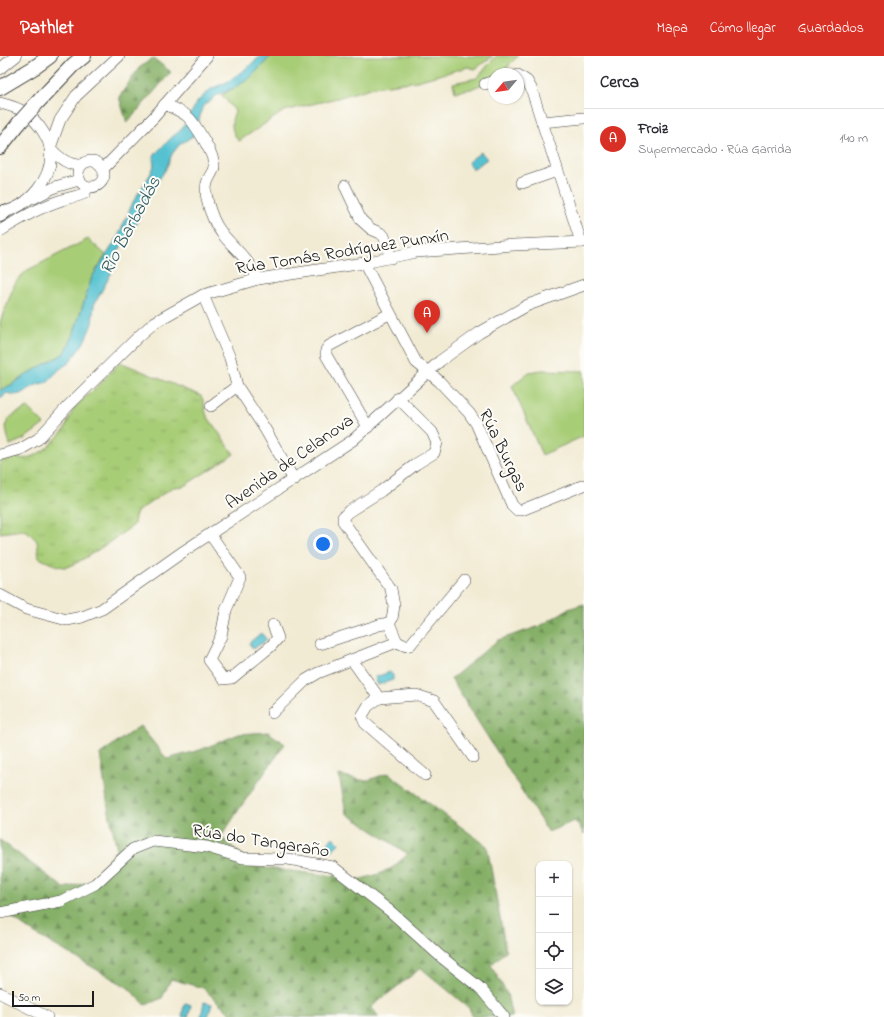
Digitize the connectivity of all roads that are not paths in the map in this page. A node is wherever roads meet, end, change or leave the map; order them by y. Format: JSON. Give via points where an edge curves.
{"nodes":[{"id":1,"x":16,"y":56,"type":"edge"},
{"id":2,"x":50,"y":56,"type":"edge"},
{"id":3,"x":84,"y":56,"type":"edge"},
{"id":4,"x":119,"y":56,"type":"edge"},
{"id":5,"x":207,"y":56,"type":"edge"},
{"id":6,"x":0,"y":69,"type":"edge"},
{"id":7,"x":524,"y":79,"type":"edge"},
{"id":8,"x":0,"y":88,"type":"edge"},
{"id":9,"x":0,"y":103,"type":"edge"},
{"id":10,"x":166,"y":104,"type":"junction"},
{"id":11,"x":584,"y":118,"type":"edge"},
{"id":12,"x":542,"y":122,"type":"junction"},
{"id":13,"x":0,"y":147,"type":"edge"},
{"id":14,"x":50,"y":148,"type":"junction"},
{"id":15,"x":81,"y":165,"type":"junction"},
{"id":16,"x":103,"y":169,"type":"junction"},
{"id":17,"x":557,"y":171,"type":"junction"},
{"id":18,"x":522,"y":183,"type":"dead end"},
{"id":19,"x":83,"y":184,"type":"junction"},
{"id":20,"x":345,"y":186,"type":"dead end"},
{"id":21,"x":24,"y":203,"type":"junction"},
{"id":22,"x":1,"y":213,"type":"edge"},
{"id":23,"x":0,"y":231,"type":"edge"},
{"id":24,"x":582,"y":242,"type":"edge"},
{"id":25,"x":391,"y":258,"type":"junction"},
{"id":26,"x":364,"y":263,"type":"junction"},
{"id":27,"x":258,"y":278,"type":"junction"},
{"id":28,"x":584,"y":285,"type":"edge"},
{"id":29,"x":203,"y":295,"type":"junction"},
{"id":30,"x":389,"y":314,"type":"junction"},
{"id":31,"x":427,"y":372,"type":"junction"},
{"id":32,"x":237,"y":386,"type":"junction"},
{"id":33,"x":398,"y":398,"type":"junction"},
{"id":34,"x":211,"y":406,"type":"dead end"},
{"id":35,"x":368,"y":427,"type":"junction"},
{"id":36,"x":0,"y":455,"type":"edge"},
{"id":37,"x":294,"y":480,"type":"junction"},
{"id":38,"x":584,"y":485,"type":"edge"},
{"id":39,"x":210,"y":534,"type":"junction"},
{"id":40,"x":464,"y":580,"type":"dead end"},
{"id":41,"x":0,"y":595,"type":"edge"},
{"id":42,"x":389,"y":623,"type":"junction"},
{"id":43,"x":273,"y":625,"type":"dead end"},
{"id":44,"x":396,"y":642,"type":"junction"},
{"id":45,"x":320,"y":644,"type":"dead end"},
{"id":46,"x":352,"y":660,"type":"junction"},
{"id":47,"x":379,"y":698,"type":"junction"},
{"id":48,"x":272,"y":713,"type":"dead end"},
{"id":49,"x":473,"y":757,"type":"dead end"},
{"id":50,"x":425,"y":775,"type":"dead end"},
{"id":51,"x":0,"y":912,"type":"edge"},
{"id":52,"x":0,"y":993,"type":"edge"},
{"id":53,"x":47,"y":1017,"type":"edge"},
{"id":54,"x":504,"y":1017,"type":"edge"}],
"edges":[{"from":1,"to":6,"type":"street"},
{"from":2,"to":8,"type":"main road"},
{"from":3,"to":13,"type":"main road","bridge":true,"via":[[36,104]]},
{"from":4,"to":14,"type":"street","via":[[76,96],[60,120]]},
{"from":5,"to":10,"type":"street"},
{"from":7,"to":12,"type":"street","via":[[531,88]]},
{"from":9,"to":14,"type":"street","via":[[26,113],[38,125]]},
{"from":10,"to":16,"type":"street"},
{"from":10,"to":27,"type":"street","via":[[186,115],[204,140],[214,160],[213,171],[205,186],[213,218],[219,230],[248,261]]},
{"from":11,"to":12,"type":"street"},
{"from":12,"to":17,"type":"street"},
{"from":14,"to":15,"type":"street","via":[[62,160],[76,166]]},
{"from":14,"to":21,"type":"street","via":[[50,161],[45,178],[37,191]]},
{"from":15,"to":16,"type":"street","via":[[85,162],[96,162]]},
{"from":15,"to":19,"type":"street","via":[[78,170]]},
{"from":16,"to":19,"type":"street","via":[[104,179],[97,187]]},
{"from":17,"to":18,"type":"street"},
{"from":17,"to":24,"type":"street"},
{"from":19,"to":21,"type":"street","via":[[55,187]]},
{"from":19,"to":23,"type":"street","via":[[85,192],[79,197],[63,199],[44,207]]},
{"from":20,"to":25,"type":"street","via":[[365,225],[384,236]]},
{"from":21,"to":22,"type":"street"},
{"from":24,"to":25,"type":"street","name":"Rúa Tomás Rodríguez Punxín","via":[[416,252]]},
{"from":25,"to":26,"type":"street","name":"Rúa Tomás Rodríguez Punxín"},
{"from":26,"to":27,"type":"street","name":"Rúa Tomás Rodríguez Punxín"},
{"from":26,"to":30,"type":"street"},
{"from":27,"to":29,"type":"street","name":"Rúa Tomás Rodríguez Punxín"},
{"from":28,"to":31,"type":"street","name":"Avenida de Celanova","via":[[528,305],[479,333]]},
{"from":29,"to":32,"type":"street","via":[[230,358]]},
{"from":29,"to":36,"type":"street","name":"Rúa Tomás Rodríguez Punxín","via":[[155,322],[68,406],[38,439],[21,449]]},
{"from":30,"to":31,"type":"street","via":[[416,362]]},
{"from":30,"to":35,"type":"street","via":[[326,350],[326,355]]},
{"from":31,"to":33,"type":"street","name":"Avenida de Celanova"},
{"from":31,"to":38,"type":"street","name":"Rúa Burgas","via":[[469,413],[512,505],[517,510]]},
{"from":32,"to":34,"type":"street"},
{"from":32,"to":37,"type":"street"},
{"from":33,"to":35,"type":"street","name":"Avenida de Celanova"},
{"from":33,"to":42,"type":"street","via":[[432,432],[437,443],[434,453],[343,518],[390,589],[394,606]]},
{"from":35,"to":37,"type":"street","name":"Avenida de Celanova"},
{"from":37,"to":39,"type":"street","name":"Avenida de Celanova"},
{"from":39,"to":41,"type":"street","name":"Avenida de Celanova","via":[[102,609],[82,617],[67,620],[26,608]]},
{"from":39,"to":43,"type":"street","via":[[240,577],[226,610],[221,636],[209,660],[223,679],[232,678],[278,638]]},
{"from":40,"to":44,"type":"street","via":[[410,645]]},
{"from":42,"to":44,"type":"street"},
{"from":42,"to":45,"type":"street"},
{"from":44,"to":46,"type":"street"},
{"from":46,"to":47,"type":"street"},
{"from":46,"to":48,"type":"street","via":[[306,680]]},
{"from":47,"to":49,"type":"street","via":[[416,696],[434,701]]},
{"from":47,"to":50,"type":"street","via":[[368,706],[362,716],[365,723]]},
{"from":51,"to":54,"type":"street","name":"Rúa do Tangaraño","via":[[61,901],[95,884],[133,849],[153,841],[207,847],[243,858],[288,859],[325,865],[333,867],[390,911],[480,988]]},
{"from":52,"to":53,"type":"street"}]}
